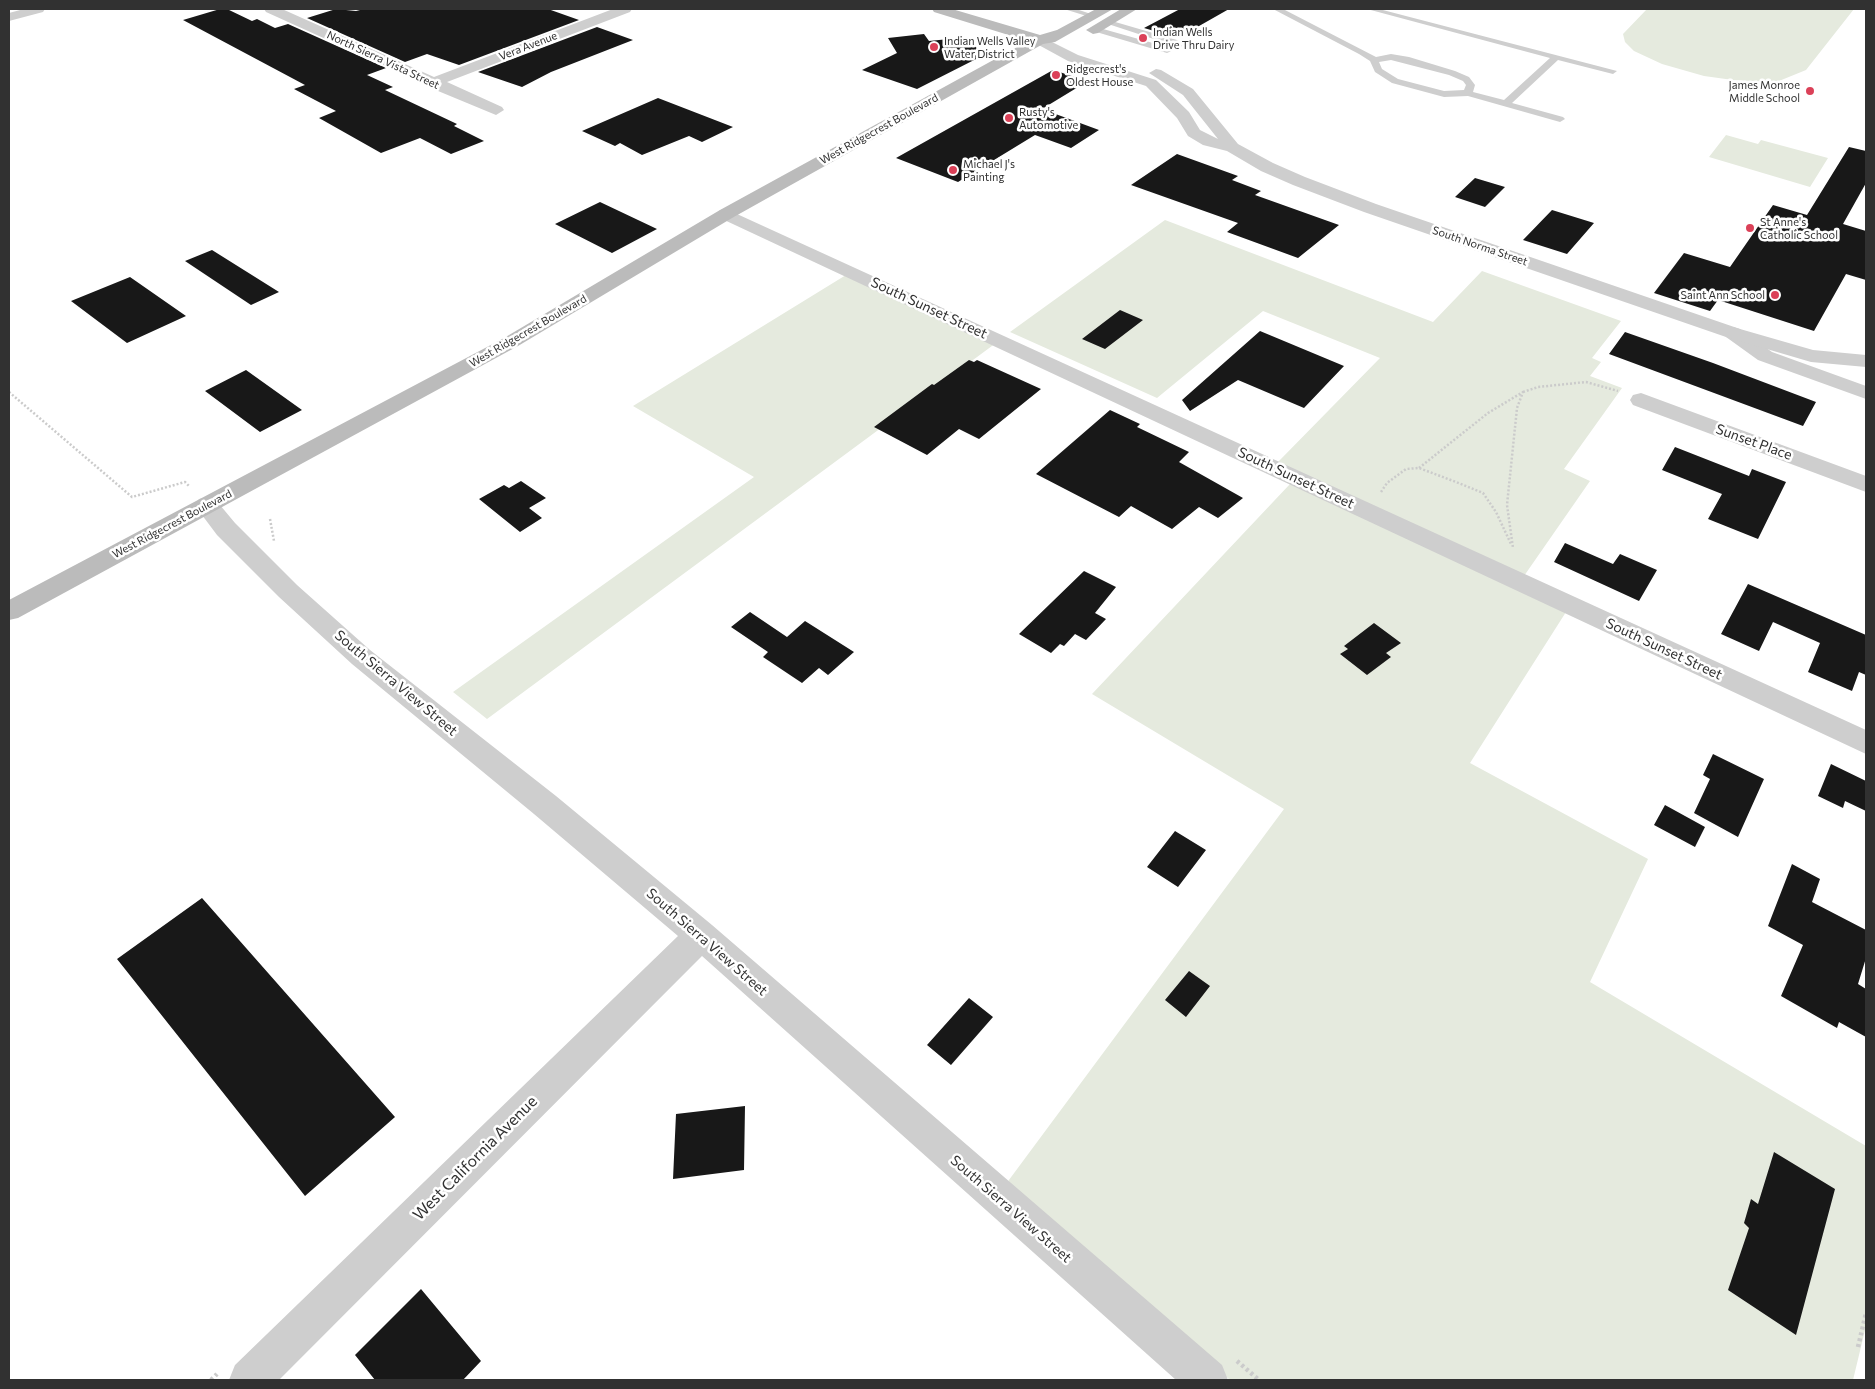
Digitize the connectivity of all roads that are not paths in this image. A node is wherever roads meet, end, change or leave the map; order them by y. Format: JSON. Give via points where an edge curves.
{"nodes":[{"id":1,"x":38,"y":9,"type":"edge"},
{"id":2,"x":271,"y":9,"type":"edge"},
{"id":3,"x":590,"y":9,"type":"edge"},
{"id":4,"x":625,"y":9,"type":"edge"},
{"id":5,"x":939,"y":9,"type":"edge"},
{"id":6,"x":1068,"y":9,"type":"edge"},
{"id":7,"x":1130,"y":9,"type":"edge"},
{"id":8,"x":1278,"y":9,"type":"edge"},
{"id":9,"x":1371,"y":9,"type":"edge"},
{"id":10,"x":608,"y":15,"type":"junction"},
{"id":11,"x":9,"y":17,"type":"edge"},
{"id":12,"x":1099,"y":21,"type":"edge"},
{"id":13,"x":1040,"y":40,"type":"junction"},
{"id":14,"x":1556,"y":57,"type":"junction"},
{"id":15,"x":1374,"y":60,"type":"junction"},
{"id":16,"x":1613,"y":71,"type":"dead end"},
{"id":17,"x":431,"y":83,"type":"junction"},
{"id":18,"x":1468,"y":93,"type":"junction"},
{"id":19,"x":1506,"y":103,"type":"junction"},
{"id":20,"x":496,"y":110,"type":"dead end"},
{"id":21,"x":1560,"y":119,"type":"dead end"},
{"id":22,"x":1232,"y":147,"type":"junction"},
{"id":23,"x":726,"y":214,"type":"junction"},
{"id":24,"x":1733,"y":334,"type":"junction"},
{"id":25,"x":1866,"y":361,"type":"edge"},
{"id":26,"x":1866,"y":393,"type":"edge"},
{"id":27,"x":1642,"y":400,"type":"dead end"},
{"id":28,"x":1866,"y":484,"type":"edge"},
{"id":29,"x":207,"y":505,"type":"junction"},
{"id":30,"x":9,"y":611,"type":"edge"},
{"id":31,"x":1866,"y":743,"type":"edge"},
{"id":32,"x":701,"y":935,"type":"junction"},
{"id":33,"x":237,"y":1374,"type":"edge"},
{"id":34,"x":1207,"y":1380,"type":"edge"}],
"edges":[{"from":1,"to":11,"type":"street"},
{"from":2,"to":17,"type":"street","name":"North Sierra Vista Street"},
{"from":3,"to":10,"type":"street"},
{"from":4,"to":10,"type":"street","name":"Vera Avenue"},
{"from":5,"to":13,"type":"main road"},
{"from":6,"to":12,"type":"lane"},
{"from":7,"to":12,"type":"main road","name":"West Ridgecrest Boulevard"},
{"from":8,"to":15,"type":"lane"},
{"from":9,"to":14,"type":"lane"},
{"from":10,"to":17,"type":"street","name":"Vera Avenue"},
{"from":12,"to":12,"type":"lane","via":[[1150,48],[1177,48],[1178,44]]},
{"from":12,"to":13,"type":"main road","name":"West Ridgecrest Boulevard","via":[[1081,38]]},
{"from":13,"to":22,"type":"street","name":"South Norma Street","via":[[1074,58],[1151,83],[1183,115],[1194,133],[1209,142]]},
{"from":13,"to":22,"type":"street","name":"South Norma Street","via":[[1137,65],[1176,83],[1206,112]]},
{"from":13,"to":23,"type":"main road","name":"West Ridgecrest Boulevard"},
{"from":14,"to":16,"type":"lane"},
{"from":14,"to":19,"type":"lane"},
{"from":15,"to":18,"type":"lane","via":[[1378,70],[1395,81],[1444,94]]},
{"from":15,"to":18,"type":"lane","via":[[1391,57],[1409,60],[1452,73],[1472,85]]},
{"from":17,"to":20,"type":"street","name":"North Sierra Vista Street"},
{"from":18,"to":19,"type":"lane"},
{"from":19,"to":21,"type":"lane"},
{"from":22,"to":24,"type":"street","name":"South Norma Street","via":[[1268,167],[1370,208]]},
{"from":23,"to":29,"type":"main road","name":"West Ridgecrest Boulevard","via":[[511,342]]},
{"from":23,"to":31,"type":"street","name":"South Sunset Street"},
{"from":24,"to":25,"type":"street","name":"South Norma Street","via":[[1811,356]]},
{"from":24,"to":26,"type":"street","name":"South Norma Street","via":[[1765,356]]},
{"from":27,"to":28,"type":"street","name":"Sunset Place"},
{"from":29,"to":30,"type":"main road","name":"West Ridgecrest Boulevard"},
{"from":29,"to":32,"type":"street","name":"South Sierra View Street","via":[[226,529],[281,584],[362,657]]},
{"from":32,"to":33,"type":"street","name":"West California Avenue"},
{"from":32,"to":34,"type":"street","name":"South Sierra View Street"}]}
